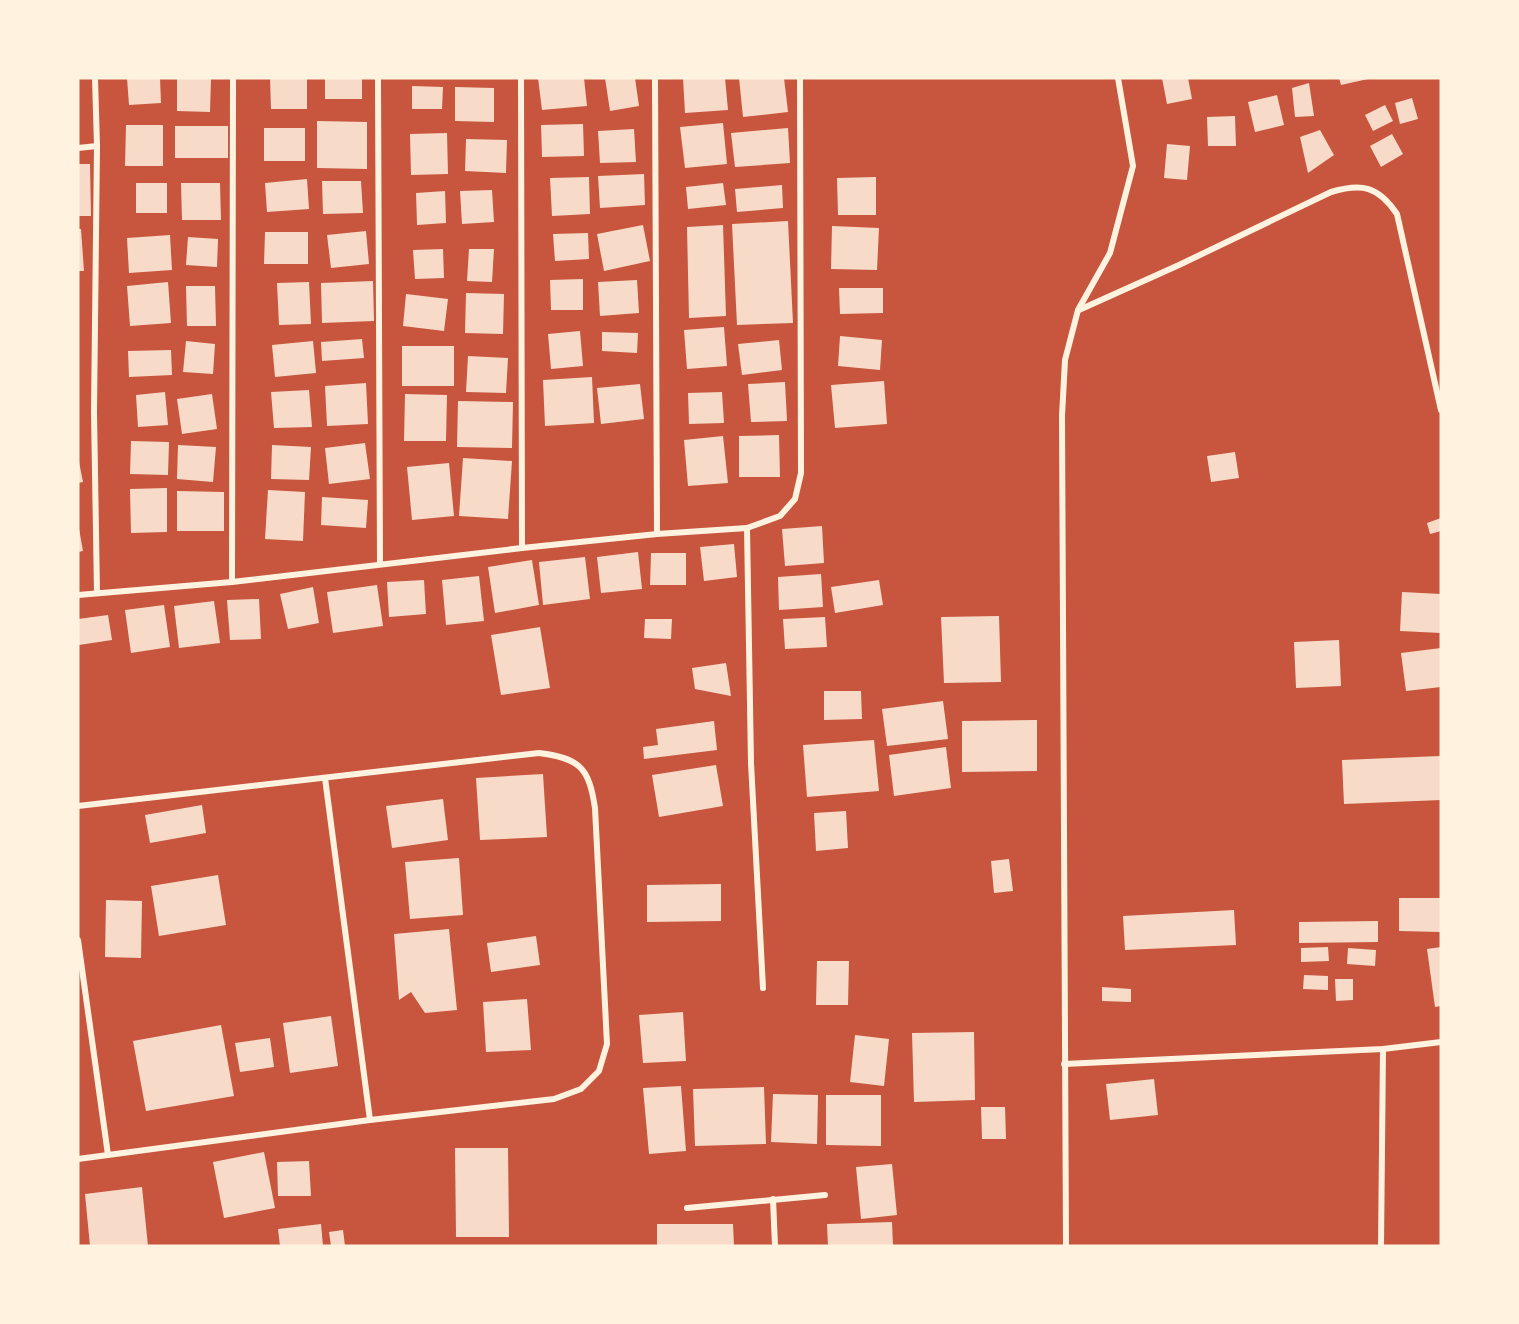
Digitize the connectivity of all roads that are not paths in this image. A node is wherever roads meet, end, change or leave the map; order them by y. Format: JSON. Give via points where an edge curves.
{"nodes":[{"id":1,"x":95,"y":78,"type":"edge"},
{"id":2,"x":233,"y":78,"type":"edge"},
{"id":3,"x":378,"y":78,"type":"edge"},
{"id":4,"x":521,"y":78,"type":"edge"},
{"id":5,"x":655,"y":78,"type":"edge"},
{"id":6,"x":800,"y":78,"type":"edge"},
{"id":7,"x":1119,"y":78,"type":"edge"},
{"id":8,"x":97,"y":147,"type":"junction"},
{"id":9,"x":78,"y":148,"type":"edge"},
{"id":10,"x":1078,"y":310,"type":"junction"},
{"id":11,"x":1441,"y":410,"type":"edge"},
{"id":12,"x":747,"y":528,"type":"junction"},
{"id":13,"x":657,"y":534,"type":"junction"},
{"id":14,"x":522,"y":548,"type":"junction"},
{"id":15,"x":381,"y":563,"type":"junction"},
{"id":16,"x":232,"y":582,"type":"junction"},
{"id":17,"x":97,"y":594,"type":"junction"},
{"id":18,"x":78,"y":596,"type":"edge"},
{"id":19,"x":325,"y":778,"type":"junction"},
{"id":20,"x":78,"y":806,"type":"edge"},
{"id":21,"x":78,"y":940,"type":"edge"},
{"id":22,"x":763,"y":987,"type":"dead end"},
{"id":23,"x":1441,"y":1042,"type":"edge"},
{"id":24,"x":1383,"y":1049,"type":"junction"},
{"id":25,"x":1064,"y":1064,"type":"junction"},
{"id":26,"x":370,"y":1120,"type":"junction"},
{"id":27,"x":108,"y":1155,"type":"junction"},
{"id":28,"x":78,"y":1159,"type":"edge"},
{"id":29,"x":825,"y":1195,"type":"dead end"},
{"id":30,"x":773,"y":1199,"type":"junction"},
{"id":31,"x":687,"y":1208,"type":"dead end"},
{"id":32,"x":775,"y":1246,"type":"edge"},
{"id":33,"x":1066,"y":1246,"type":"edge"},
{"id":34,"x":1381,"y":1246,"type":"edge"}],
"edges":[{"from":1,"to":8,"type":"street"},
{"from":2,"to":16,"type":"street"},
{"from":3,"to":15,"type":"street"},
{"from":4,"to":14,"type":"street"},
{"from":5,"to":13,"type":"street"},
{"from":6,"to":12,"type":"street","via":[[801,473],[795,499],[780,516]]},
{"from":7,"to":10,"type":"street","via":[[1134,166],[1110,253]]},
{"from":8,"to":9,"type":"street"},
{"from":8,"to":17,"type":"street"},
{"from":10,"to":11,"type":"street","via":[[1330,192],[1349,186],[1371,189],[1386,198],[1397,214]]},
{"from":10,"to":25,"type":"street","via":[[1065,360],[1062,416]]},
{"from":12,"to":13,"type":"street"},
{"from":12,"to":22,"type":"street","via":[[751,763]]},
{"from":13,"to":14,"type":"street"},
{"from":14,"to":15,"type":"street"},
{"from":15,"to":16,"type":"street"},
{"from":16,"to":17,"type":"street"},
{"from":17,"to":18,"type":"street"},
{"from":19,"to":20,"type":"street"},
{"from":19,"to":26,"type":"street"},
{"from":19,"to":26,"type":"street","via":[[539,753],[563,756],[580,766],[592,785],[607,1044],[599,1071],[581,1089],[554,1099]]},
{"from":21,"to":27,"type":"street"},
{"from":23,"to":24,"type":"street"},
{"from":24,"to":25,"type":"street"},
{"from":24,"to":34,"type":"street"},
{"from":25,"to":33,"type":"street"},
{"from":26,"to":27,"type":"street"},
{"from":27,"to":28,"type":"street"},
{"from":29,"to":30,"type":"street"},
{"from":30,"to":31,"type":"street"},
{"from":30,"to":32,"type":"street"}]}
